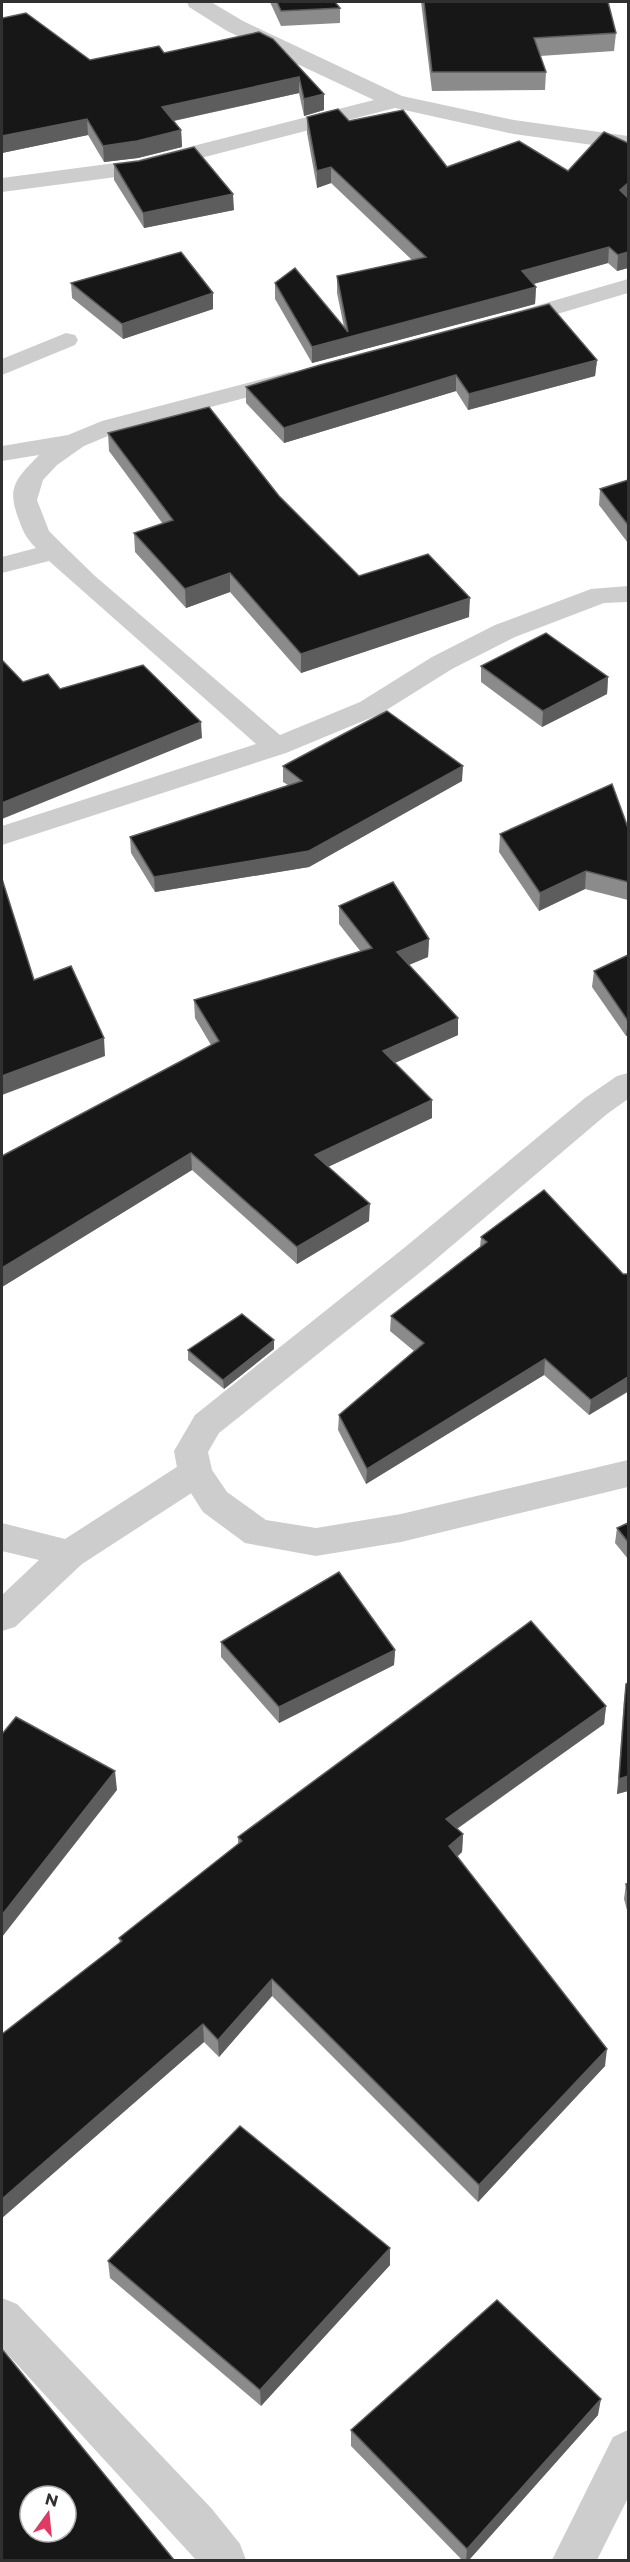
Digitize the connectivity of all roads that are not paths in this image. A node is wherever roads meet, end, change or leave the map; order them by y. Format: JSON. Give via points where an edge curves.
{"nodes":[{"id":1,"x":197,"y":2,"type":"edge"},
{"id":2,"x":395,"y":101,"type":"junction"},
{"id":3,"x":628,"y":143,"type":"edge"},
{"id":4,"x":2,"y":185,"type":"edge"},
{"id":5,"x":628,"y":286,"type":"edge"},
{"id":6,"x":492,"y":326,"type":"edge"},
{"id":7,"x":66,"y":340,"type":"dead end"},
{"id":8,"x":2,"y":368,"type":"edge"},
{"id":9,"x":311,"y":374,"type":"edge"},
{"id":10,"x":75,"y":441,"type":"junction"},
{"id":11,"x":2,"y":453,"type":"edge"},
{"id":12,"x":54,"y":551,"type":"junction"},
{"id":13,"x":2,"y":565,"type":"edge"},
{"id":14,"x":628,"y":594,"type":"edge"},
{"id":15,"x":276,"y":747,"type":"junction"},
{"id":16,"x":2,"y":836,"type":"edge"},
{"id":17,"x":628,"y":1084,"type":"edge"},
{"id":18,"x":195,"y":1473,"type":"junction"},
{"id":19,"x":628,"y":1474,"type":"edge"},
{"id":20,"x":2,"y":1538,"type":"edge"},
{"id":21,"x":69,"y":1554,"type":"junction"},
{"id":22,"x":2,"y":1617,"type":"edge"},
{"id":23,"x":2,"y":2318,"type":"edge"},
{"id":24,"x":628,"y":2452,"type":"edge"},
{"id":25,"x":224,"y":2560,"type":"edge"},
{"id":26,"x":574,"y":2560,"type":"edge"}],
"edges":[{"from":1,"to":2,"type":"street","via":[[235,26]]},
{"from":2,"to":3,"type":"street","via":[[514,127]]},
{"from":2,"to":4,"type":"street","via":[[139,167]]},
{"from":5,"to":6,"type":"street"},
{"from":7,"to":8,"type":"street"},
{"from":9,"to":10,"type":"street","via":[[111,426]]},
{"from":10,"to":11,"type":"street"},
{"from":10,"to":12,"type":"street","via":[[31,478],[24,500],[37,534]]},
{"from":12,"to":13,"type":"street"},
{"from":12,"to":15,"type":"street"},
{"from":14,"to":15,"type":"street","via":[[600,596],[505,632],[442,663],[370,708]]},
{"from":15,"to":16,"type":"street"},
{"from":17,"to":18,"type":"street","via":[[207,1424],[191,1451]]},
{"from":18,"to":19,"type":"street","via":[[215,1502],[257,1533],[316,1542],[401,1528]]},
{"from":18,"to":21,"type":"street"},
{"from":20,"to":21,"type":"street"},
{"from":21,"to":22,"type":"street"},
{"from":23,"to":25,"type":"street","via":[[196,2525]]},
{"from":24,"to":26,"type":"street"}]}
